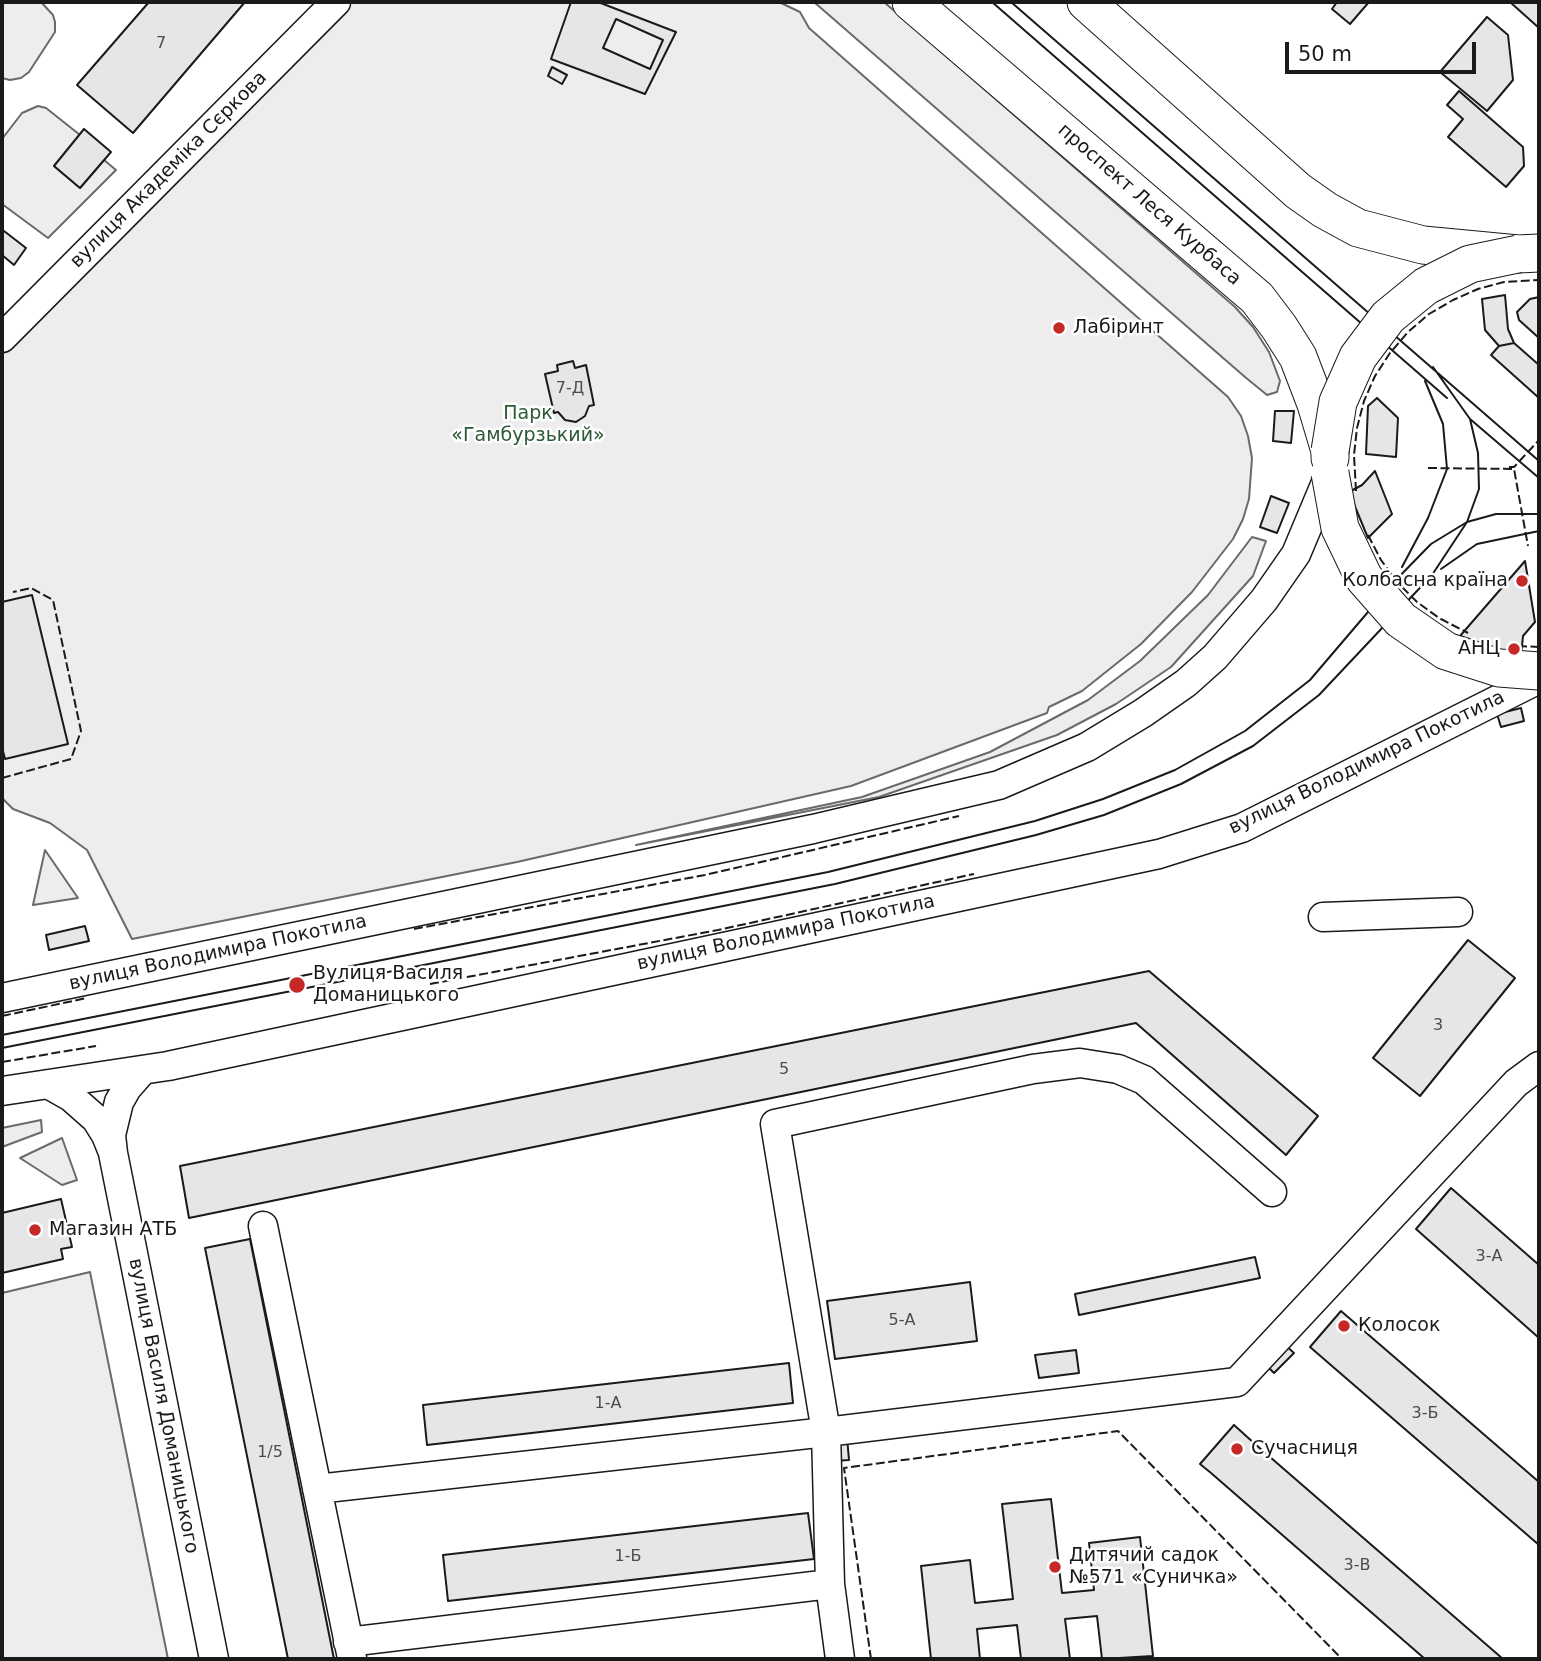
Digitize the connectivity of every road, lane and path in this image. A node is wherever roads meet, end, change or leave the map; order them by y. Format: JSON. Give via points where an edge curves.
{"nodes":[{"id":1,"x":336,"y":2,"type":"edge"},
{"id":2,"x":911,"y":2,"type":"edge"},
{"id":3,"x":1086,"y":2,"type":"edge"},
{"id":4,"x":1529,"y":254,"type":"edge"},
{"id":5,"x":2,"y":338,"type":"edge"},
{"id":6,"x":1330,"y":462,"type":"junction"},
{"id":7,"x":1539,"y":671,"type":"edge"},
{"id":8,"x":1539,"y":679,"type":"edge"},
{"id":9,"x":1458,"y":912,"type":"dead end"},
{"id":10,"x":1323,"y":917,"type":"dead end"},
{"id":11,"x":2,"y":998,"type":"edge"},
{"id":12,"x":1539,"y":1066,"type":"edge"},
{"id":13,"x":142,"y":1071,"type":"junction"},
{"id":14,"x":48,"y":1084,"type":"junction"},
{"id":15,"x":2,"y":1091,"type":"edge"},
{"id":16,"x":113,"y":1153,"type":"junction"},
{"id":17,"x":1272,"y":1192,"type":"dead end"},
{"id":18,"x":263,"y":1226,"type":"dead end"},
{"id":19,"x":826,"y":1432,"type":"junction"},
{"id":20,"x":317,"y":1489,"type":"junction"},
{"id":21,"x":830,"y":1584,"type":"junction"},
{"id":22,"x":350,"y":1651,"type":"edge"},
{"id":23,"x":214,"y":1659,"type":"edge"},
{"id":24,"x":840,"y":1659,"type":"edge"}],
"edges":[{"from":1,"to":5,"type":"street","name":"вулиця Академіка Сєркова"},
{"from":2,"to":6,"type":"main road","name":"проспект Леся Курбаса","via":[[1257,298],[1298,357],[1316,404]]},
{"from":3,"to":4,"type":"main road","bridge":true,"via":[[1325,210],[1357,228],[1389,238]]},
{"from":4,"to":6,"type":"main road","bridge":true,"via":[[1470,264],[1426,286],[1388,317],[1358,357],[1338,402]]},
{"from":6,"to":7,"type":"main road","bridge":true,"via":[[1340,528],[1364,578],[1401,620],[1446,651],[1499,668]]},
{"from":6,"to":11,"type":"street","name":"вулиця Володимира Покотила","via":[[1296,554],[1215,657],[1186,683],[1121,727],[999,785],[813,829]]},
{"from":8,"to":13,"type":"street","name":"вулиця Володимира Покотила","via":[[1242,828],[1159,854]]},
{"from":9,"to":10,"type":"street"},
{"from":12,"to":19,"type":"street","via":[[1516,1083],[1237,1381]]},
{"from":13,"to":14,"type":"street","name":"вулиця Володимира Покотила"},
{"from":13,"to":16,"type":"street","name":"вулиця Василя Доманицького","via":[[127,1088],[114,1118]]},
{"from":14,"to":15,"type":"street","name":"вулиця Володимира Покотила"},
{"from":14,"to":16,"type":"street","name":"вулиця Василя Доманицького","via":[[96,1119]]},
{"from":16,"to":23,"type":"street","name":"вулиця Василя Доманицького"},
{"from":17,"to":19,"type":"street","via":[[1144,1080],[1118,1069],[1080,1063],[775,1124]]},
{"from":18,"to":20,"type":"street"},
{"from":19,"to":20,"type":"street"},
{"from":19,"to":21,"type":"street"},
{"from":20,"to":22,"type":"street"},
{"from":21,"to":22,"type":"street"},
{"from":21,"to":24,"type":"street"}]}
